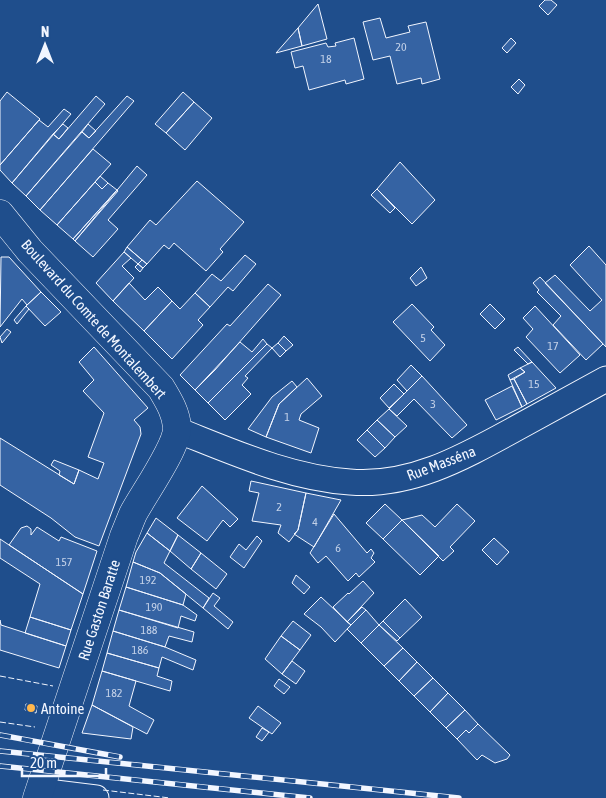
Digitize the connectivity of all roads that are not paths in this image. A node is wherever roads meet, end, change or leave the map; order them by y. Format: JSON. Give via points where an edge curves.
{"nodes":[{"id":1,"x":0,"y":214,"type":"edge"},
{"id":2,"x":606,"y":379,"type":"edge"},
{"id":3,"x":177,"y":430,"type":"junction"},
{"id":4,"x":38,"y":795,"type":"edge"},
{"id":5,"x":96,"y":798,"type":"edge"}],
"edges":[{"from":1,"to":3,"type":"street","name":"Boulevard du Comte de Montalembert","via":[[30,251],[161,388],[176,417]]},
{"from":2,"to":3,"type":"street","name":"Rue Masséna","via":[[473,452],[404,479],[350,482],[313,477],[278,468]]},
{"from":3,"to":4,"type":"street","name":"Rue Gaston Baratte","via":[[124,536]]},
{"from":4,"to":5,"type":"street"}]}
